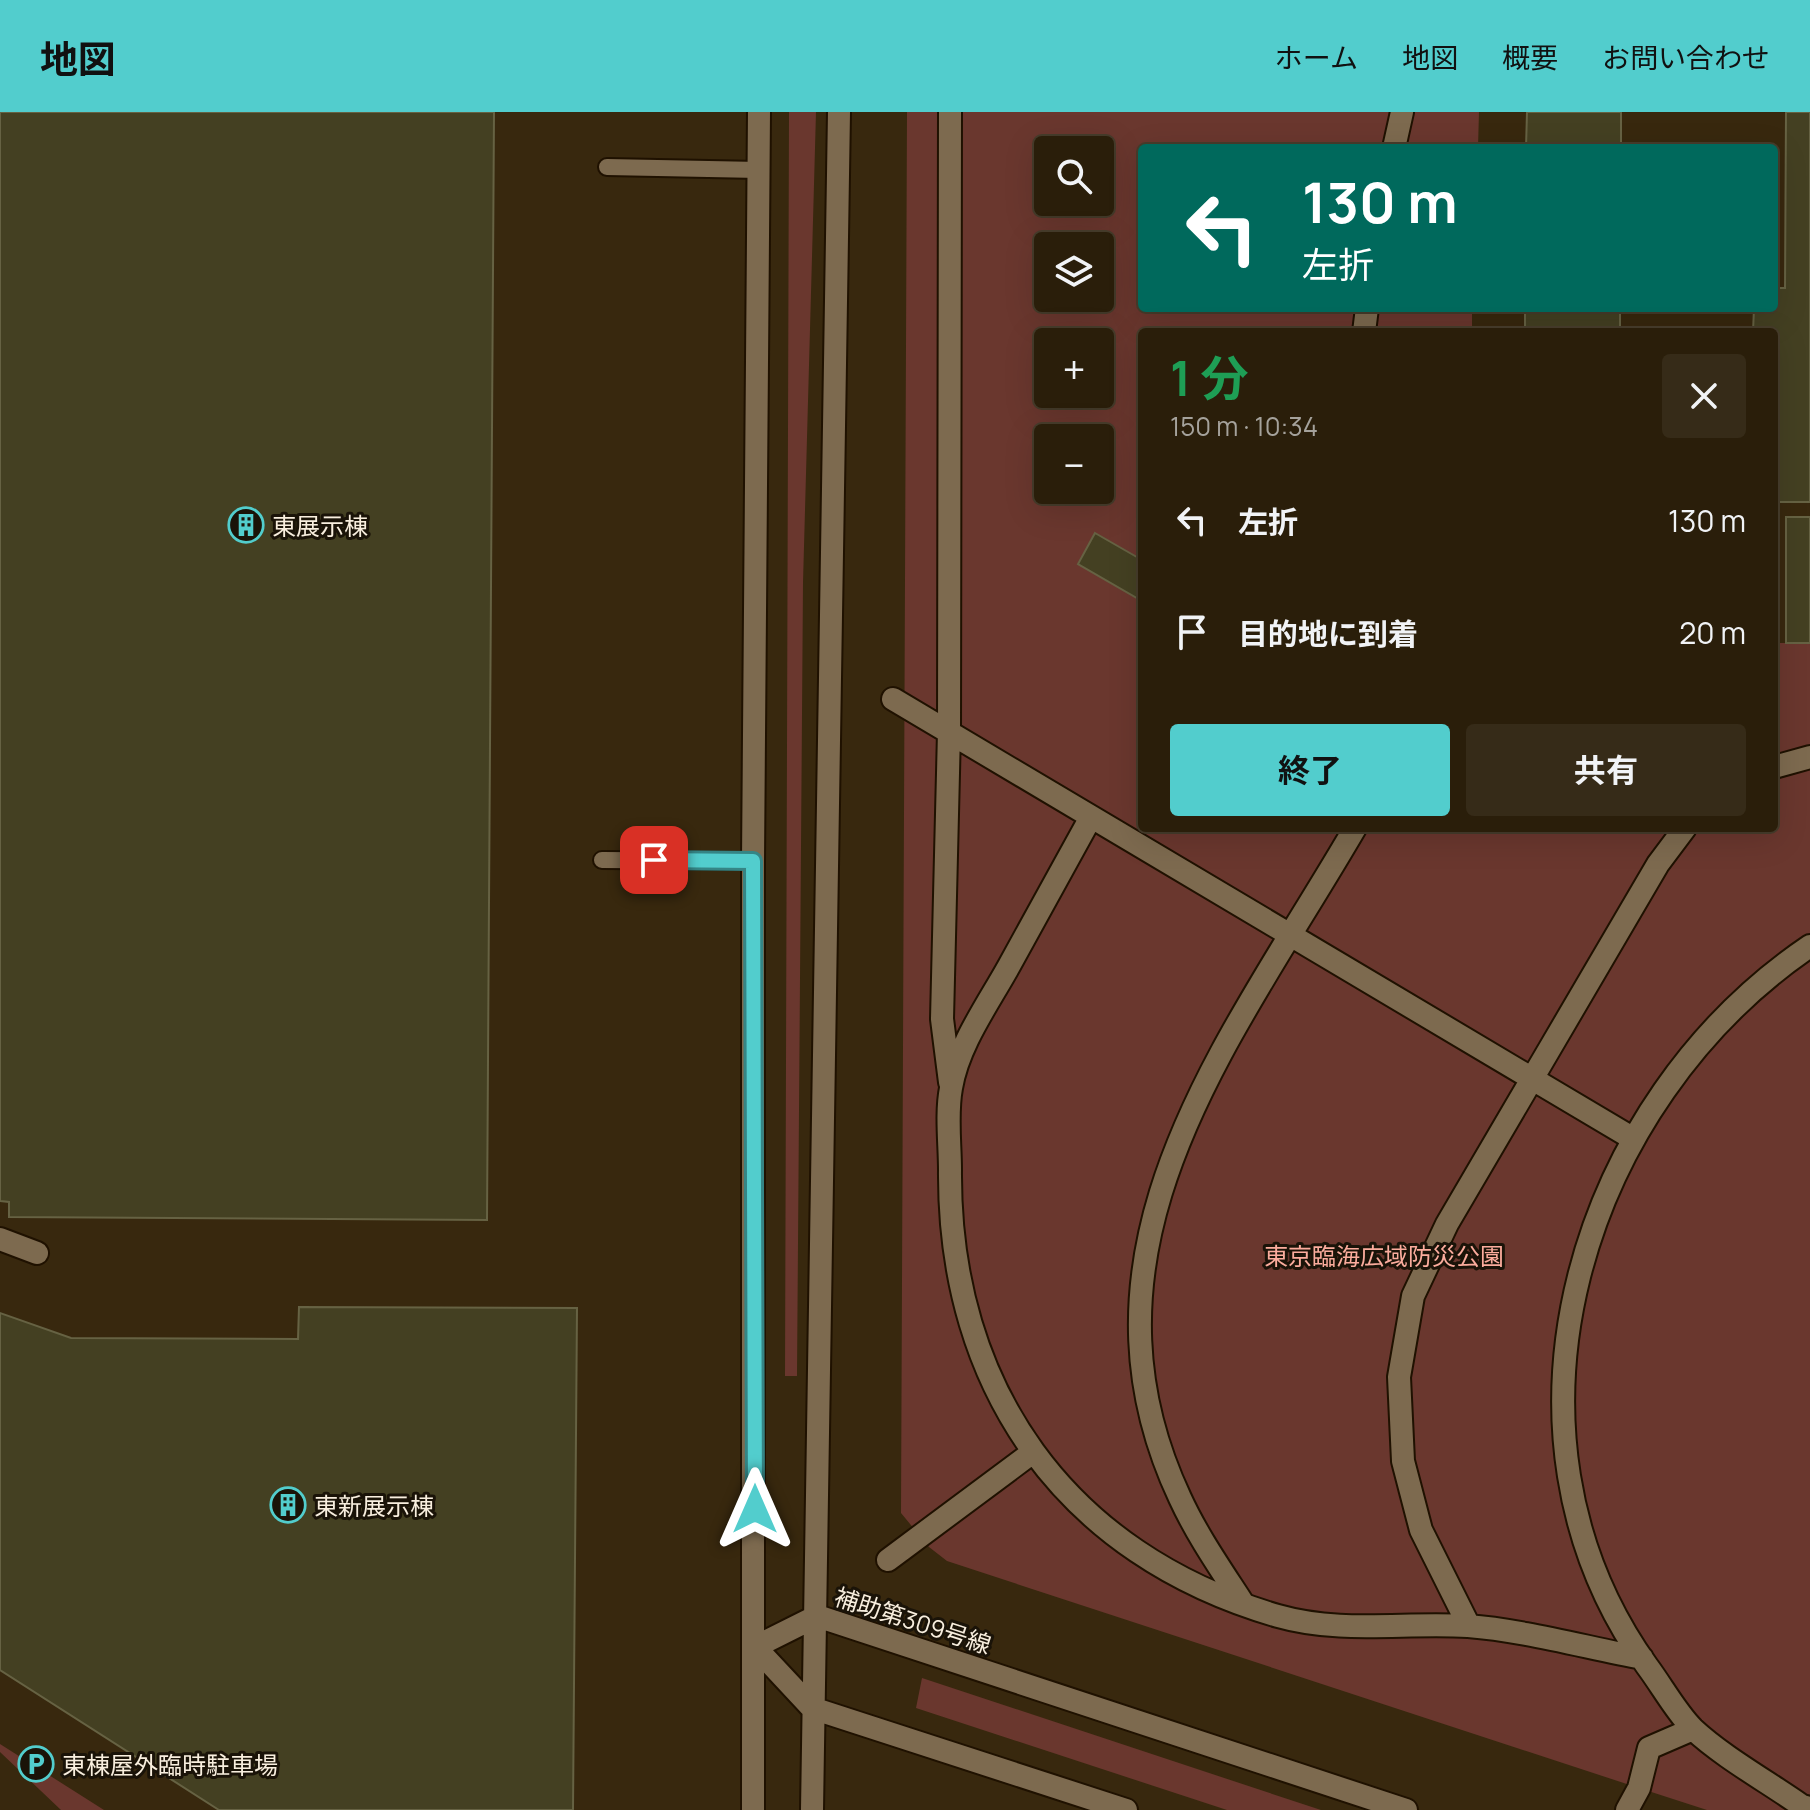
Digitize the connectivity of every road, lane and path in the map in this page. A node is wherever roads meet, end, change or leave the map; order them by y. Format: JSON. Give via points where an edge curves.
{"nodes":[{"id":1,"x":759,"y":112,"type":"edge"},
{"id":2,"x":839,"y":112,"type":"edge"},
{"id":3,"x":950,"y":112,"type":"edge"},
{"id":4,"x":1402,"y":112,"type":"edge"},
{"id":5,"x":1395,"y":144,"type":"edge"},
{"id":6,"x":607,"y":167,"type":"dead end"},
{"id":7,"x":759,"y":170,"type":"junction"},
{"id":8,"x":893,"y":699,"type":"dead end"},
{"id":9,"x":949,"y":732,"type":"junction"},
{"id":10,"x":1778,"y":751,"type":"edge"},
{"id":11,"x":1810,"y":757,"type":"edge"},
{"id":12,"x":1778,"y":766,"type":"edge"},
{"id":13,"x":1091,"y":817,"type":"junction"},
{"id":14,"x":1353,"y":832,"type":"edge"},
{"id":15,"x":1682,"y":832,"type":"edge"},
{"id":16,"x":602,"y":860,"type":"dead end"},
{"id":17,"x":753,"y":861,"type":"junction"},
{"id":18,"x":1292,"y":936,"type":"junction"},
{"id":19,"x":1810,"y":946,"type":"edge"},
{"id":20,"x":1532,"y":1078,"type":"junction"},
{"id":21,"x":951,"y":1088,"type":"junction"},
{"id":22,"x":1632,"y":1138,"type":"junction"},
{"id":23,"x":0,"y":1239,"type":"edge"},
{"id":24,"x":37,"y":1253,"type":"dead end"},
{"id":25,"x":1033,"y":1452,"type":"junction"},
{"id":26,"x":888,"y":1560,"type":"dead end"},
{"id":27,"x":1242,"y":1602,"type":"junction"},
{"id":28,"x":817,"y":1616,"type":"junction"},
{"id":29,"x":1469,"y":1626,"type":"junction"},
{"id":30,"x":755,"y":1647,"type":"junction"},
{"id":31,"x":1642,"y":1658,"type":"junction"},
{"id":32,"x":812,"y":1708,"type":"junction"},
{"id":33,"x":1693,"y":1729,"type":"junction"},
{"id":34,"x":1810,"y":1808,"type":"edge"},
{"id":35,"x":753,"y":1810,"type":"edge"},
{"id":36,"x":812,"y":1810,"type":"edge"},
{"id":37,"x":1126,"y":1810,"type":"edge"},
{"id":38,"x":1406,"y":1810,"type":"edge"},
{"id":39,"x":1627,"y":1810,"type":"edge"}],
"edges":[{"from":1,"to":7,"type":"street"},
{"from":2,"to":28,"type":"street"},
{"from":3,"to":9,"type":"street"},
{"from":4,"to":5,"type":"street"},
{"from":6,"to":7,"type":"lane"},
{"from":7,"to":17,"type":"street"},
{"from":8,"to":9,"type":"street"},
{"from":9,"to":13,"type":"street"},
{"from":9,"to":21,"type":"street","via":[[942,1019]]},
{"from":10,"to":11,"type":"street"},
{"from":11,"to":12,"type":"street"},
{"from":13,"to":18,"type":"street"},
{"from":13,"to":21,"type":"street","via":[[972,1031]]},
{"from":14,"to":18,"type":"street"},
{"from":15,"to":20,"type":"street"},
{"from":16,"to":17,"type":"lane"},
{"from":17,"to":30,"type":"street"},
{"from":18,"to":20,"type":"street"},
{"from":18,"to":27,"type":"street","via":[[1180,1133],[1148,1234],[1140,1306],[1143,1371],[1158,1440],[1190,1518]]},
{"from":19,"to":22,"type":"street","via":[[1718,1021]]},
{"from":20,"to":22,"type":"street"},
{"from":20,"to":29,"type":"street","via":[[1429,1258],[1413,1296],[1401,1363],[1400,1418],[1412,1499],[1421,1530]]},
{"from":21,"to":25,"type":"street","via":[[951,1226],[966,1313],[994,1390]]},
{"from":22,"to":31,"type":"street","via":[[1588,1237],[1576,1282],[1564,1417],[1571,1487],[1586,1552],[1610,1609]]},
{"from":23,"to":24,"type":"street"},
{"from":25,"to":26,"type":"street"},
{"from":25,"to":27,"type":"street","via":[[1120,1539],[1195,1583]]},
{"from":27,"to":29,"type":"street","via":[[1318,1624]]},
{"from":28,"to":30,"type":"street","name":"補助第309号線"},
{"from":28,"to":32,"type":"street"},
{"from":28,"to":38,"type":"street","name":"補助第309号線"},
{"from":29,"to":31,"type":"street"},
{"from":30,"to":32,"type":"street"},
{"from":30,"to":35,"type":"street"},
{"from":31,"to":33,"type":"street"},
{"from":32,"to":36,"type":"street"},
{"from":32,"to":37,"type":"street"},
{"from":33,"to":34,"type":"street"},
{"from":33,"to":39,"type":"street","via":[[1649,1748]]}]}
